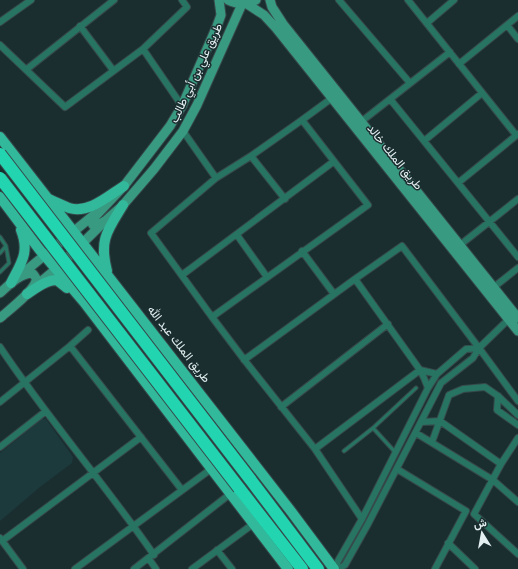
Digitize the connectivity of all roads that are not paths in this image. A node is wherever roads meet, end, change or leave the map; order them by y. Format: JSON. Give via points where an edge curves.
{"nodes":[{"id":1,"x":31,"y":0,"type":"edge"},
{"id":2,"x":114,"y":0,"type":"edge"},
{"id":3,"x":182,"y":0,"type":"edge"},
{"id":4,"x":220,"y":0,"type":"edge"},
{"id":5,"x":228,"y":0,"type":"edge"},
{"id":6,"x":256,"y":0,"type":"edge"},
{"id":7,"x":339,"y":0,"type":"edge"},
{"id":8,"x":408,"y":0,"type":"edge"},
{"id":9,"x":454,"y":0,"type":"edge"},
{"id":10,"x":271,"y":3,"type":"edge"},
{"id":11,"x":244,"y":4,"type":"junction"},
{"id":12,"x":264,"y":15,"type":"junction"},
{"id":13,"x":518,"y":16,"type":"edge"},
{"id":14,"x":0,"y":22,"type":"edge"},
{"id":15,"x":427,"y":23,"type":"junction"},
{"id":16,"x":507,"y":25,"type":"junction"},
{"id":17,"x":80,"y":26,"type":"junction"},
{"id":18,"x":518,"y":39,"type":"edge"},
{"id":19,"x":0,"y":44,"type":"edge"},
{"id":20,"x":143,"y":49,"type":"junction"},
{"id":21,"x":450,"y":52,"type":"junction"},
{"id":22,"x":459,"y":64,"type":"junction"},
{"id":23,"x":27,"y":69,"type":"junction"},
{"id":24,"x":113,"y":70,"type":"junction"},
{"id":25,"x":410,"y":84,"type":"junction"},
{"id":26,"x":482,"y":93,"type":"junction"},
{"id":27,"x":332,"y":98,"type":"junction"},
{"id":28,"x":390,"y":99,"type":"junction"},
{"id":29,"x":182,"y":106,"type":"junction"},
{"id":30,"x":302,"y":120,"type":"junction"},
{"id":31,"x":362,"y":121,"type":"junction"},
{"id":32,"x":183,"y":131,"type":"junction"},
{"id":33,"x":517,"y":134,"type":"edge"},
{"id":34,"x":0,"y":137,"type":"edge"},
{"id":35,"x":424,"y":141,"type":"junction"},
{"id":36,"x":0,"y":154,"type":"edge"},
{"id":37,"x":252,"y":156,"type":"junction"},
{"id":38,"x":333,"y":162,"type":"junction"},
{"id":39,"x":0,"y":178,"type":"edge"},
{"id":40,"x":216,"y":178,"type":"junction"},
{"id":41,"x":458,"y":183,"type":"junction"},
{"id":42,"x":124,"y":186,"type":"junction"},
{"id":43,"x":0,"y":197,"type":"edge"},
{"id":44,"x":48,"y":199,"type":"junction"},
{"id":45,"x":284,"y":199,"type":"junction"},
{"id":46,"x":518,"y":200,"type":"edge"},
{"id":47,"x":123,"y":205,"type":"junction"},
{"id":48,"x":103,"y":208,"type":"junction"},
{"id":49,"x":16,"y":217,"type":"junction"},
{"id":50,"x":105,"y":221,"type":"junction"},
{"id":51,"x":490,"y":222,"type":"junction"},
{"id":52,"x":73,"y":231,"type":"junction"},
{"id":53,"x":237,"y":235,"type":"junction"},
{"id":54,"x":0,"y":237,"type":"edge"},
{"id":55,"x":83,"y":242,"type":"junction"},
{"id":56,"x":460,"y":245,"type":"junction"},
{"id":57,"x":6,"y":246,"type":"junction"},
{"id":58,"x":302,"y":251,"type":"junction"},
{"id":59,"x":0,"y":253,"type":"edge"},
{"id":60,"x":45,"y":255,"type":"junction"},
{"id":61,"x":518,"y":257,"type":"edge"},
{"id":62,"x":518,"y":268,"type":"edge"},
{"id":63,"x":56,"y":269,"type":"junction"},
{"id":64,"x":0,"y":272,"type":"edge"},
{"id":65,"x":182,"y":275,"type":"junction"},
{"id":66,"x":109,"y":276,"type":"junction"},
{"id":67,"x":267,"y":277,"type":"junction"},
{"id":68,"x":355,"y":279,"type":"junction"},
{"id":69,"x":10,"y":283,"type":"junction"},
{"id":70,"x":494,"y":287,"type":"junction"},
{"id":71,"x":0,"y":293,"type":"edge"},
{"id":72,"x":27,"y":294,"type":"junction"},
{"id":73,"x":334,"y":294,"type":"junction"},
{"id":74,"x":84,"y":302,"type":"junction"},
{"id":75,"x":212,"y":317,"type":"junction"},
{"id":76,"x":0,"y":318,"type":"edge"},
{"id":77,"x":513,"y":318,"type":"edge"},
{"id":78,"x":388,"y":324,"type":"junction"},
{"id":79,"x":88,"y":330,"type":"dead end"},
{"id":80,"x":518,"y":331,"type":"edge"},
{"id":81,"x":70,"y":346,"type":"junction"},
{"id":82,"x":0,"y":347,"type":"edge"},
{"id":83,"x":479,"y":348,"type":"junction"},
{"id":84,"x":244,"y":360,"type":"junction"},
{"id":85,"x":420,"y":370,"type":"junction"},
{"id":86,"x":437,"y":374,"type":"junction"},
{"id":87,"x":24,"y":383,"type":"junction"},
{"id":88,"x":416,"y":388,"type":"dead end"},
{"id":89,"x":428,"y":388,"type":"junction"},
{"id":90,"x":498,"y":396,"type":"junction"},
{"id":91,"x":0,"y":402,"type":"edge"},
{"id":92,"x":518,"y":402,"type":"edge"},
{"id":93,"x":281,"y":406,"type":"junction"},
{"id":94,"x":46,"y":411,"type":"junction"},
{"id":95,"x":518,"y":414,"type":"edge"},
{"id":96,"x":440,"y":420,"type":"junction"},
{"id":97,"x":422,"y":422,"type":"junction"},
{"id":98,"x":518,"y":425,"type":"edge"},
{"id":99,"x":373,"y":428,"type":"junction"},
{"id":100,"x":416,"y":433,"type":"junction"},
{"id":101,"x":141,"y":437,"type":"junction"},
{"id":102,"x":518,"y":438,"type":"edge"},
{"id":103,"x":432,"y":442,"type":"junction"},
{"id":104,"x":0,"y":446,"type":"edge"},
{"id":105,"x":315,"y":449,"type":"junction"},
{"id":106,"x":344,"y":450,"type":"dead end"},
{"id":107,"x":396,"y":452,"type":"junction"},
{"id":108,"x":501,"y":464,"type":"junction"},
{"id":109,"x":211,"y":469,"type":"junction"},
{"id":110,"x":396,"y":470,"type":"junction"},
{"id":111,"x":94,"y":473,"type":"junction"},
{"id":112,"x":250,"y":479,"type":"junction"},
{"id":113,"x":493,"y":480,"type":"junction"},
{"id":114,"x":182,"y":490,"type":"junction"},
{"id":115,"x":234,"y":491,"type":"junction"},
{"id":116,"x":518,"y":502,"type":"edge"},
{"id":117,"x":362,"y":519,"type":"junction"},
{"id":118,"x":253,"y":524,"type":"junction"},
{"id":119,"x":134,"y":526,"type":"junction"},
{"id":120,"x":1,"y":540,"type":"edge"},
{"id":121,"x":448,"y":543,"type":"junction"},
{"id":122,"x":217,"y":550,"type":"junction"},
{"id":123,"x":518,"y":554,"type":"edge"},
{"id":124,"x":151,"y":557,"type":"junction"},
{"id":125,"x":23,"y":569,"type":"edge"},
{"id":126,"x":74,"y":569,"type":"edge"},
{"id":127,"x":134,"y":569,"type":"edge"},
{"id":128,"x":156,"y":569,"type":"edge"},
{"id":129,"x":192,"y":569,"type":"edge"},
{"id":130,"x":232,"y":569,"type":"edge"},
{"id":131,"x":288,"y":569,"type":"edge"},
{"id":132,"x":294,"y":569,"type":"edge"},
{"id":133,"x":302,"y":569,"type":"edge"},
{"id":134,"x":318,"y":569,"type":"edge"},
{"id":135,"x":328,"y":569,"type":"edge"},
{"id":136,"x":336,"y":569,"type":"edge"},
{"id":137,"x":435,"y":569,"type":"edge"},
{"id":138,"x":475,"y":569,"type":"edge"}],
"edges":[{"from":1,"to":14,"type":"street"},
{"from":2,"to":17,"type":"street"},
{"from":3,"to":20,"type":"street","via":[[187,7]]},
{"from":4,"to":29,"type":"main road","name":"طريق علي بن أبي طالب","via":[[221,15]]},
{"from":5,"to":11,"type":"main road","name":"طريق الملك خالد"},
{"from":6,"to":11,"type":"main road"},
{"from":7,"to":25,"type":"street"},
{"from":8,"to":15,"type":"street"},
{"from":9,"to":15,"type":"street"},
{"from":10,"to":12,"type":"main road","via":[[264,8]]},
{"from":10,"to":31,"type":"main road","name":"طريق الملك خالد","via":[[283,24]]},
{"from":11,"to":12,"type":"main road","name":"طريق الملك خالد"},
{"from":11,"to":32,"type":"main road","name":"طريق علي بن أبي طالب"},
{"from":12,"to":27,"type":"main road","name":"طريق الملك خالد"},
{"from":13,"to":16,"type":"street"},
{"from":15,"to":21,"type":"street"},
{"from":16,"to":18,"type":"street"},
{"from":16,"to":22,"type":"street"},
{"from":17,"to":23,"type":"street"},
{"from":17,"to":24,"type":"street"},
{"from":19,"to":23,"type":"street"},
{"from":20,"to":24,"type":"street"},
{"from":20,"to":29,"type":"street"},
{"from":21,"to":22,"type":"street"},
{"from":21,"to":25,"type":"street"},
{"from":22,"to":26,"type":"street"},
{"from":23,"to":24,"type":"street","via":[[65,107]]},
{"from":25,"to":28,"type":"street"},
{"from":26,"to":33,"type":"street"},
{"from":26,"to":35,"type":"street"},
{"from":27,"to":30,"type":"street"},
{"from":27,"to":77,"type":"main road","name":"طريق الملك خالد"},
{"from":28,"to":31,"type":"street"},
{"from":28,"to":35,"type":"street"},
{"from":29,"to":42,"type":"main road","name":"طريق علي بن أبي طالب","via":[[162,137]]},
{"from":30,"to":37,"type":"street"},
{"from":30,"to":38,"type":"street"},
{"from":31,"to":56,"type":"main road","name":"طريق الملك خالد"},
{"from":32,"to":40,"type":"street"},
{"from":32,"to":47,"type":"main road","name":"طريق علي بن أبي طالب"},
{"from":33,"to":41,"type":"street"},
{"from":34,"to":44,"type":"main road","name":"طريق الملك عبد الله"},
{"from":35,"to":41,"type":"street"},
{"from":36,"to":112,"type":"highway","bridge":true},
{"from":37,"to":40,"type":"street"},
{"from":37,"to":45,"type":"street"},
{"from":38,"to":45,"type":"street"},
{"from":38,"to":58,"type":"street","via":[[368,204]]},
{"from":39,"to":115,"type":"highway","bridge":true},
{"from":40,"to":65,"type":"street","via":[[151,233]]},
{"from":41,"to":51,"type":"street"},
{"from":42,"to":44,"type":"main road","via":[[88,208],[69,208]]},
{"from":42,"to":48,"type":"main road","name":"طريق علي بن أبي طالب"},
{"from":43,"to":49,"type":"main road"},
{"from":44,"to":49,"type":"main road","via":[[55,216],[49,226],[38,230]]},
{"from":44,"to":52,"type":"main road","name":"طريق الملك عبد الله"},
{"from":45,"to":53,"type":"street"},
{"from":46,"to":51,"type":"street"},
{"from":47,"to":50,"type":"main road","name":"طريق علي بن أبي طالب"},
{"from":47,"to":66,"type":"main road","via":[[105,235],[103,249]]},
{"from":48,"to":50,"type":"main road","name":"طريق علي بن أبي طالب","via":[[92,221],[96,226]]},
{"from":48,"to":52,"type":"main road","name":"طريق علي بن أبي طالب"},
{"from":49,"to":60,"type":"main road"},
{"from":49,"to":69,"type":"main road","via":[[26,248],[24,258]]},
{"from":50,"to":55,"type":"main road","name":"طريق علي بن أبي طالب"},
{"from":51,"to":56,"type":"street"},
{"from":51,"to":61,"type":"street"},
{"from":52,"to":55,"type":"main road","name":"طريق الملك عبد الله"},
{"from":52,"to":60,"type":"main road","name":"طريق علي بن أبي طالب"},
{"from":53,"to":65,"type":"street"},
{"from":53,"to":67,"type":"street"},
{"from":54,"to":57,"type":"lane"},
{"from":55,"to":63,"type":"main road","name":"طريق علي بن أبي طالب"},
{"from":55,"to":66,"type":"main road","name":"طريق الملك عبد الله"},
{"from":56,"to":70,"type":"main road","name":"طريق الملك خالد"},
{"from":57,"to":59,"type":"lane"},
{"from":57,"to":64,"type":"lane","via":[[9,262]]},
{"from":58,"to":67,"type":"street"},
{"from":58,"to":73,"type":"street"},
{"from":60,"to":63,"type":"main road"},
{"from":60,"to":69,"type":"main road","name":"طريق علي بن أبي طالب"},
{"from":62,"to":70,"type":"street"},
{"from":63,"to":72,"type":"main road","name":"طريق علي بن أبي طالب"},
{"from":63,"to":74,"type":"main road"},
{"from":65,"to":75,"type":"street"},
{"from":66,"to":74,"type":"main road","via":[[89,261],[78,264],[72,275]]},
{"from":66,"to":136,"type":"main road","name":"طريق الملك عبد الله"},
{"from":67,"to":75,"type":"street"},
{"from":68,"to":73,"type":"street"},
{"from":68,"to":78,"type":"street"},
{"from":68,"to":83,"type":"street","via":[[402,246]]},
{"from":69,"to":71,"type":"main road","name":"طريق علي بن أبي طالب"},
{"from":69,"to":72,"type":"main road","name":"طريق علي بن أبي طالب","via":[[27,273],[32,273],[36,281]]},
{"from":70,"to":77,"type":"main road","name":"طريق الملك خالد"},
{"from":72,"to":74,"type":"main road","via":[[45,283],[57,280]]},
{"from":72,"to":76,"type":"main road","name":"طريق علي بن أبي طالب"},
{"from":73,"to":84,"type":"street"},
{"from":74,"to":109,"type":"main road"},
{"from":75,"to":84,"type":"street"},
{"from":77,"to":80,"type":"main road","name":"طريق الملك خالد"},
{"from":77,"to":83,"type":"street"},
{"from":78,"to":85,"type":"street"},
{"from":78,"to":93,"type":"street"},
{"from":79,"to":81,"type":"street"},
{"from":81,"to":87,"type":"street"},
{"from":81,"to":101,"type":"street"},
{"from":82,"to":87,"type":"street"},
{"from":83,"to":86,"type":"street","via":[[466,349]]},
{"from":83,"to":92,"type":"street"},
{"from":83,"to":97,"type":"street","via":[[473,358],[441,383]]},
{"from":84,"to":93,"type":"street"},
{"from":85,"to":86,"type":"street"},
{"from":85,"to":89,"type":"street"},
{"from":85,"to":105,"type":"street"},
{"from":86,"to":89,"type":"street"},
{"from":87,"to":91,"type":"street"},
{"from":87,"to":94,"type":"street"},
{"from":88,"to":99,"type":"lane"},
{"from":89,"to":107,"type":"street"},
{"from":90,"to":95,"type":"street"},
{"from":90,"to":96,"type":"street","via":[[485,387],[464,389],[449,395]]},
{"from":90,"to":98,"type":"street","via":[[497,410]]},
{"from":93,"to":105,"type":"street"},
{"from":94,"to":104,"type":"street"},
{"from":94,"to":111,"type":"street"},
{"from":96,"to":97,"type":"street"},
{"from":96,"to":103,"type":"street"},
{"from":96,"to":108,"type":"street"},
{"from":97,"to":100,"type":"street"},
{"from":99,"to":106,"type":"lane"},
{"from":99,"to":107,"type":"lane"},
{"from":100,"to":103,"type":"street"},
{"from":100,"to":110,"type":"street"},
{"from":101,"to":111,"type":"street"},
{"from":101,"to":114,"type":"street"},
{"from":102,"to":108,"type":"street"},
{"from":103,"to":113,"type":"street"},
{"from":105,"to":117,"type":"street"},
{"from":107,"to":117,"type":"street"},
{"from":108,"to":113,"type":"street"},
{"from":109,"to":114,"type":"street"},
{"from":109,"to":115,"type":"main road"},
{"from":110,"to":121,"type":"street","via":[[466,511]]},
{"from":110,"to":136,"type":"street","via":[[345,565]]},
{"from":111,"to":119,"type":"street"},
{"from":111,"to":120,"type":"street"},
{"from":112,"to":134,"type":"highway"},
{"from":112,"to":135,"type":"main road"},
{"from":113,"to":116,"type":"street"},
{"from":113,"to":123,"type":"street","via":[[474,514]]},
{"from":114,"to":119,"type":"street"},
{"from":115,"to":118,"type":"main road"},
{"from":115,"to":124,"type":"street"},
{"from":115,"to":132,"type":"highway"},
{"from":115,"to":133,"type":"highway"},
{"from":117,"to":136,"type":"street"},
{"from":118,"to":122,"type":"street"},
{"from":118,"to":131,"type":"main road"},
{"from":119,"to":124,"type":"street"},
{"from":119,"to":126,"type":"street"},
{"from":120,"to":125,"type":"street"},
{"from":121,"to":137,"type":"street"},
{"from":121,"to":138,"type":"street"},
{"from":122,"to":129,"type":"street"},
{"from":122,"to":130,"type":"street"},
{"from":124,"to":127,"type":"street"},
{"from":124,"to":128,"type":"street"}]}
